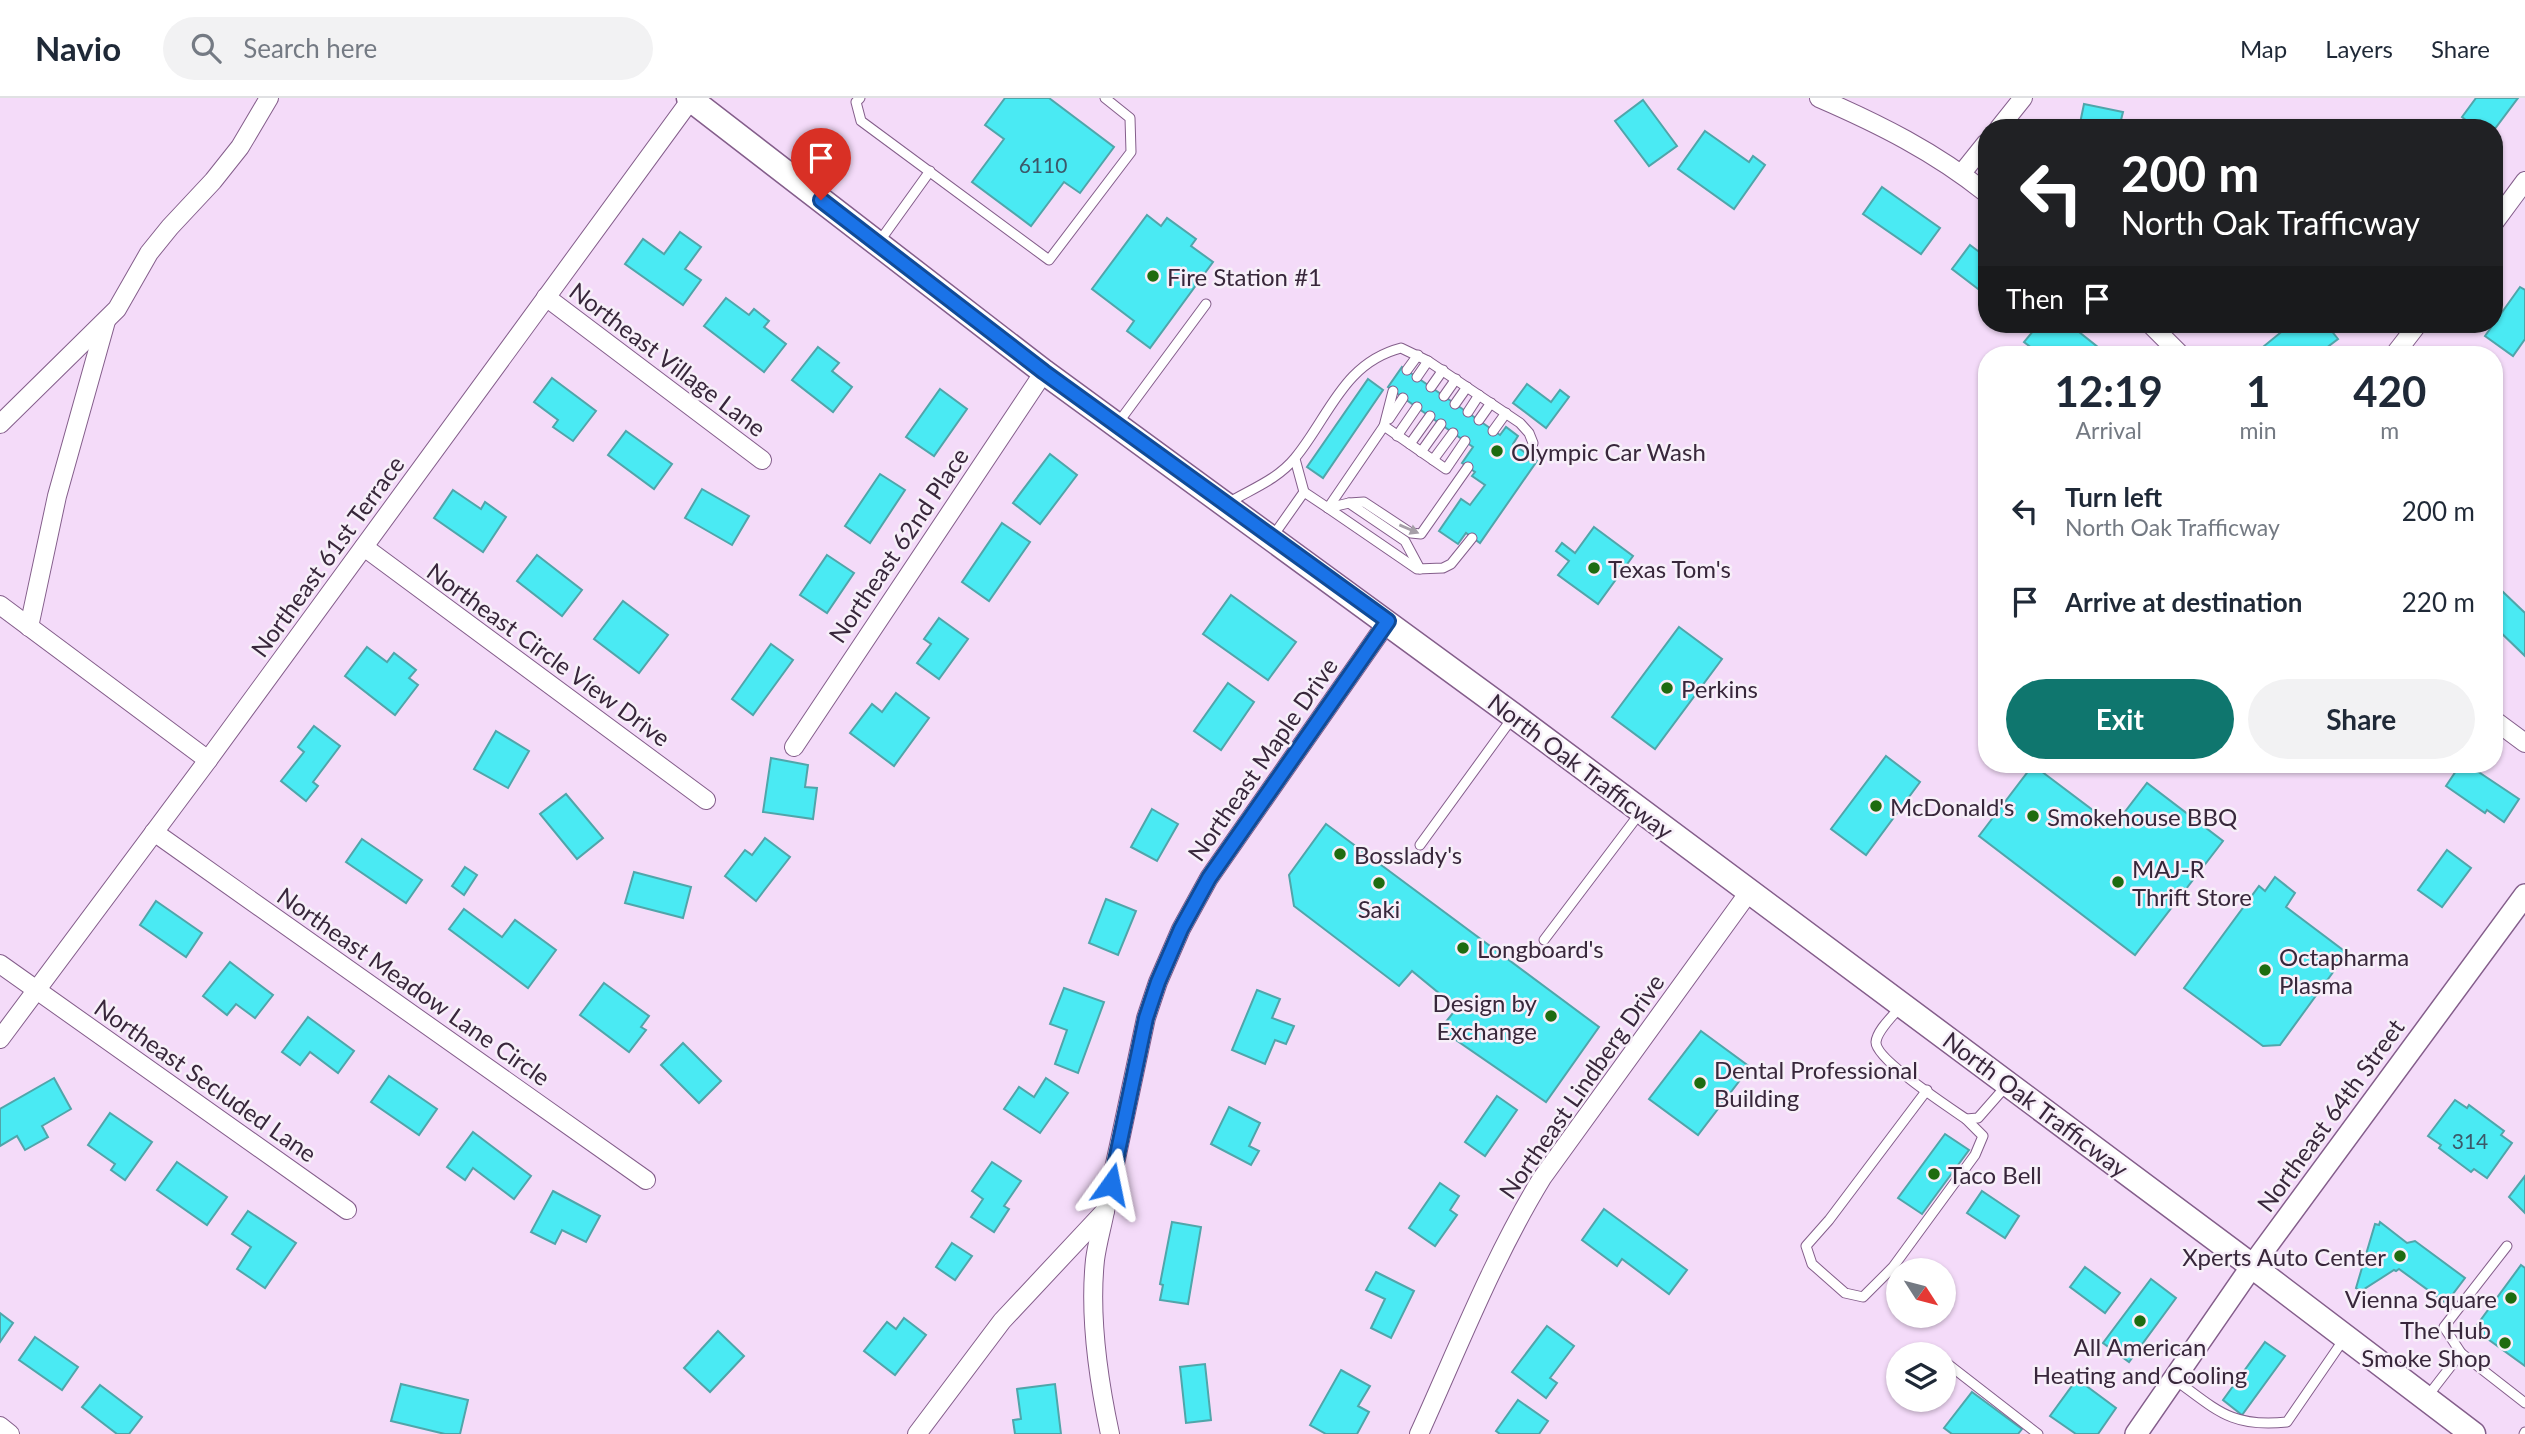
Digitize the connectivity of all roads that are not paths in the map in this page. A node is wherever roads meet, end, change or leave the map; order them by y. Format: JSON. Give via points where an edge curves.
{"nodes":[{"id":1,"x":269,"y":98,"type":"edge"},
{"id":2,"x":860,"y":98,"type":"edge"},
{"id":3,"x":1105,"y":98,"type":"edge"},
{"id":4,"x":1819,"y":98,"type":"edge"},
{"id":5,"x":2023,"y":98,"type":"edge"},
{"id":6,"x":691,"y":99,"type":"edge"},
{"id":7,"x":2006,"y":119,"type":"edge"},
{"id":8,"x":1978,"y":153,"type":"edge"},
{"id":9,"x":930,"y":172,"type":"junction"},
{"id":10,"x":1962,"y":173,"type":"junction"},
{"id":11,"x":2525,"y":181,"type":"edge"},
{"id":12,"x":1978,"y":186,"type":"edge"},
{"id":13,"x":2503,"y":211,"type":"edge"},
{"id":14,"x":878,"y":244,"type":"junction"},
{"id":15,"x":546,"y":298,"type":"junction"},
{"id":16,"x":1206,"y":304,"type":"dead end"},
{"id":17,"x":106,"y":320,"type":"junction"},
{"id":18,"x":2159,"y":333,"type":"edge"},
{"id":19,"x":2171,"y":346,"type":"edge"},
{"id":20,"x":1418,"y":355,"type":"junction"},
{"id":21,"x":1429,"y":361,"type":"junction"},
{"id":22,"x":1408,"y":370,"type":"dead end"},
{"id":23,"x":1443,"y":370,"type":"junction"},
{"id":24,"x":1044,"y":372,"type":"junction"},
{"id":25,"x":1417,"y":377,"type":"dead end"},
{"id":26,"x":1456,"y":379,"type":"junction"},
{"id":27,"x":1431,"y":387,"type":"dead end"},
{"id":28,"x":1467,"y":387,"type":"junction"},
{"id":29,"x":1393,"y":391,"type":"dead end"},
{"id":30,"x":1444,"y":396,"type":"dead end"},
{"id":31,"x":1479,"y":396,"type":"junction"},
{"id":32,"x":1403,"y":398,"type":"dead end"},
{"id":33,"x":1455,"y":404,"type":"dead end"},
{"id":34,"x":1491,"y":404,"type":"junction"},
{"id":35,"x":1417,"y":407,"type":"dead end"},
{"id":36,"x":1468,"y":412,"type":"dead end"},
{"id":37,"x":1506,"y":413,"type":"junction"},
{"id":38,"x":1430,"y":416,"type":"dead end"},
{"id":39,"x":1479,"y":421,"type":"dead end"},
{"id":40,"x":0,"y":424,"type":"edge"},
{"id":41,"x":1117,"y":424,"type":"junction"},
{"id":42,"x":1441,"y":424,"type":"dead end"},
{"id":43,"x":1384,"y":426,"type":"junction"},
{"id":44,"x":1493,"y":431,"type":"dead end"},
{"id":45,"x":1453,"y":433,"type":"dead end"},
{"id":46,"x":1397,"y":436,"type":"junction"},
{"id":47,"x":1465,"y":441,"type":"dead end"},
{"id":48,"x":1410,"y":444,"type":"junction"},
{"id":49,"x":1421,"y":452,"type":"junction"},
{"id":50,"x":1530,"y":456,"type":"dead end"},
{"id":51,"x":1295,"y":459,"type":"junction"},
{"id":52,"x":762,"y":460,"type":"dead end"},
{"id":53,"x":1433,"y":460,"type":"junction"},
{"id":54,"x":1468,"y":467,"type":"dead end"},
{"id":55,"x":1304,"y":492,"type":"junction"},
{"id":56,"x":1349,"y":503,"type":"junction"},
{"id":57,"x":1226,"y":504,"type":"junction"},
{"id":58,"x":1328,"y":508,"type":"junction"},
{"id":59,"x":1272,"y":538,"type":"junction"},
{"id":60,"x":1472,"y":538,"type":"dead end"},
{"id":61,"x":364,"y":547,"type":"junction"},
{"id":62,"x":1420,"y":569,"type":"junction"},
{"id":63,"x":0,"y":605,"type":"edge"},
{"id":64,"x":1388,"y":621,"type":"junction"},
{"id":65,"x":29,"y":627,"type":"junction"},
{"id":66,"x":1514,"y":716,"type":"junction"},
{"id":67,"x":2503,"y":727,"type":"edge"},
{"id":68,"x":2525,"y":743,"type":"edge"},
{"id":69,"x":794,"y":747,"type":"dead end"},
{"id":70,"x":208,"y":760,"type":"junction"},
{"id":71,"x":706,"y":800,"type":"dead end"},
{"id":72,"x":1641,"y":812,"type":"junction"},
{"id":73,"x":153,"y":832,"type":"junction"},
{"id":74,"x":1420,"y":845,"type":"dead end"},
{"id":75,"x":1749,"y":892,"type":"junction"},
{"id":76,"x":2525,"y":895,"type":"edge"},
{"id":77,"x":1544,"y":940,"type":"dead end"},
{"id":78,"x":0,"y":964,"type":"edge"},
{"id":79,"x":36,"y":990,"type":"junction"},
{"id":80,"x":1902,"y":1005,"type":"junction"},
{"id":81,"x":0,"y":1039,"type":"edge"},
{"id":82,"x":2008,"y":1084,"type":"junction"},
{"id":83,"x":1927,"y":1090,"type":"junction"},
{"id":84,"x":1966,"y":1119,"type":"junction"},
{"id":85,"x":646,"y":1180,"type":"dead end"},
{"id":86,"x":347,"y":1210,"type":"dead end"},
{"id":87,"x":1105,"y":1211,"type":"junction"},
{"id":88,"x":2507,"y":1246,"type":"dead end"},
{"id":89,"x":2252,"y":1266,"type":"junction"},
{"id":90,"x":2345,"y":1337,"type":"junction"},
{"id":91,"x":2461,"y":1353,"type":"junction"},
{"id":92,"x":1956,"y":1370,"type":"edge"},
{"id":93,"x":2174,"y":1379,"type":"junction"},
{"id":94,"x":2426,"y":1398,"type":"junction"},
{"id":95,"x":2525,"y":1403,"type":"edge"},
{"id":96,"x":0,"y":1426,"type":"edge"},
{"id":97,"x":2469,"y":1433,"type":"edge"},
{"id":98,"x":10,"y":1434,"type":"edge"},
{"id":99,"x":917,"y":1434,"type":"edge"},
{"id":100,"x":1110,"y":1434,"type":"edge"},
{"id":101,"x":1419,"y":1434,"type":"edge"},
{"id":102,"x":2038,"y":1434,"type":"edge"},
{"id":103,"x":2136,"y":1434,"type":"edge"}],
"edges":[{"from":1,"to":17,"type":"street","via":[[240,147],[156,244]]},
{"from":2,"to":9,"type":"lane","via":[[856,102],[861,121]]},
{"from":3,"to":9,"type":"lane","via":[[1130,118],[1131,152],[1049,260]]},
{"from":4,"to":10,"type":"street","via":[[1881,126]]},
{"from":5,"to":7,"type":"street"},
{"from":6,"to":14,"type":"main road","name":"North Oak Trafficway"},
{"from":6,"to":15,"type":"street","name":"Northeast 61st Terrace"},
{"from":8,"to":10,"type":"street"},
{"from":9,"to":14,"type":"lane"},
{"from":10,"to":12,"type":"street"},
{"from":11,"to":13,"type":"street"},
{"from":14,"to":24,"type":"main road","name":"North Oak Trafficway"},
{"from":15,"to":52,"type":"street","name":"Northeast Village Lane"},
{"from":15,"to":61,"type":"street","name":"Northeast 61st Terrace"},
{"from":16,"to":41,"type":"lane"},
{"from":17,"to":40,"type":"street"},
{"from":17,"to":65,"type":"street","via":[[57,496]]},
{"from":18,"to":19,"type":"street"},
{"from":20,"to":21,"type":"lane"},
{"from":20,"to":22,"type":"lane"},
{"from":20,"to":51,"type":"lane","via":[[1401,348],[1389,351],[1357,371]]},
{"from":21,"to":23,"type":"lane"},
{"from":21,"to":25,"type":"lane"},
{"from":23,"to":26,"type":"lane"},
{"from":23,"to":27,"type":"lane"},
{"from":24,"to":41,"type":"main road","name":"North Oak Trafficway"},
{"from":24,"to":69,"type":"street","name":"Northeast 62nd Place"},
{"from":26,"to":28,"type":"lane"},
{"from":26,"to":30,"type":"lane"},
{"from":28,"to":31,"type":"lane"},
{"from":28,"to":33,"type":"lane"},
{"from":29,"to":43,"type":"lane"},
{"from":31,"to":34,"type":"lane"},
{"from":31,"to":36,"type":"lane"},
{"from":32,"to":43,"type":"lane"},
{"from":34,"to":37,"type":"lane"},
{"from":34,"to":39,"type":"lane"},
{"from":35,"to":46,"type":"lane"},
{"from":37,"to":44,"type":"lane"},
{"from":37,"to":50,"type":"lane","via":[[1534,443]]},
{"from":38,"to":48,"type":"lane"},
{"from":41,"to":57,"type":"main road","name":"North Oak Trafficway"},
{"from":42,"to":49,"type":"lane"},
{"from":43,"to":46,"type":"lane"},
{"from":43,"to":58,"type":"lane"},
{"from":45,"to":53,"type":"lane"},
{"from":46,"to":48,"type":"lane"},
{"from":47,"to":53,"type":"lane","via":[[1446,469]]},
{"from":48,"to":49,"type":"lane"},
{"from":49,"to":53,"type":"lane"},
{"from":51,"to":55,"type":"lane"},
{"from":51,"to":57,"type":"lane","via":[[1268,482]]},
{"from":56,"to":54,"type":"lane","one_way":true,"via":[[1364,502],[1411,533],[1421,534]]},
{"from":55,"to":58,"type":"lane"},
{"from":55,"to":59,"type":"lane"},
{"from":56,"to":58,"type":"lane"},
{"from":56,"to":62,"type":"lane","via":[[1405,541]]},
{"from":57,"to":59,"type":"main road","name":"North Oak Trafficway"},
{"from":58,"to":62,"type":"lane"},
{"from":59,"to":64,"type":"main road","name":"North Oak Trafficway"},
{"from":60,"to":62,"type":"lane","via":[[1451,564]]},
{"from":61,"to":70,"type":"street","name":"Northeast 61st Terrace"},
{"from":61,"to":71,"type":"street","name":"Northeast Circle View Drive"},
{"from":63,"to":65,"type":"street"},
{"from":64,"to":66,"type":"main road","name":"North Oak Trafficway"},
{"from":64,"to":87,"type":"street","name":"Northeast Maple Drive","via":[[1209,878],[1181,929],[1146,1018]]},
{"from":65,"to":70,"type":"street"},
{"from":66,"to":72,"type":"main road","name":"North Oak Trafficway"},
{"from":66,"to":74,"type":"lane"},
{"from":67,"to":68,"type":"street"},
{"from":70,"to":73,"type":"street","name":"Northeast 61st Terrace"},
{"from":72,"to":75,"type":"main road","name":"North Oak Trafficway"},
{"from":72,"to":77,"type":"lane"},
{"from":73,"to":79,"type":"street","name":"Northeast 61st Terrace"},
{"from":73,"to":85,"type":"street","name":"Northeast Meadow Lane Circle"},
{"from":75,"to":80,"type":"main road","name":"North Oak Trafficway"},
{"from":75,"to":101,"type":"street","name":"Northeast Lindberg Drive","via":[[1535,1189],[1502,1249]]},
{"from":76,"to":89,"type":"street","name":"Northeast 64th Street"},
{"from":78,"to":79,"type":"street","name":"Northeast Secluded Lane"},
{"from":79,"to":81,"type":"street","name":"Northeast 61st Terrace"},
{"from":79,"to":86,"type":"street","name":"Northeast Secluded Lane"},
{"from":80,"to":82,"type":"main road","name":"North Oak Trafficway"},
{"from":80,"to":83,"type":"lane","via":[[1876,1038],[1877,1047],[1885,1059]]},
{"from":82,"to":84,"type":"lane","via":[[1978,1118]]},
{"from":82,"to":89,"type":"main road","name":"North Oak Trafficway"},
{"from":83,"to":84,"type":"lane"},
{"from":83,"to":84,"type":"lane","via":[[1806,1247],[1812,1264],[1845,1293],[1863,1297],[1893,1267],[1975,1155],[1983,1136]]},
{"from":87,"to":99,"type":"street","via":[[1002,1321]]},
{"from":87,"to":100,"type":"street","name":"Northeast Maple Drive","via":[[1095,1259],[1094,1302]]},
{"from":88,"to":91,"type":"lane","via":[[2444,1327]]},
{"from":89,"to":90,"type":"main road","name":"North Oak Trafficway"},
{"from":89,"to":93,"type":"street","name":"Northeast 64th Street"},
{"from":90,"to":93,"type":"lane","via":[[2287,1422],[2235,1420]]},
{"from":90,"to":94,"type":"main road","name":"North Oak Trafficway"},
{"from":91,"to":94,"type":"lane"},
{"from":91,"to":95,"type":"lane"},
{"from":92,"to":102,"type":"lane"},
{"from":93,"to":103,"type":"street","name":"Northeast 64th Street"},
{"from":94,"to":97,"type":"main road","name":"North Oak Trafficway"},
{"from":96,"to":98,"type":"street"}]}
